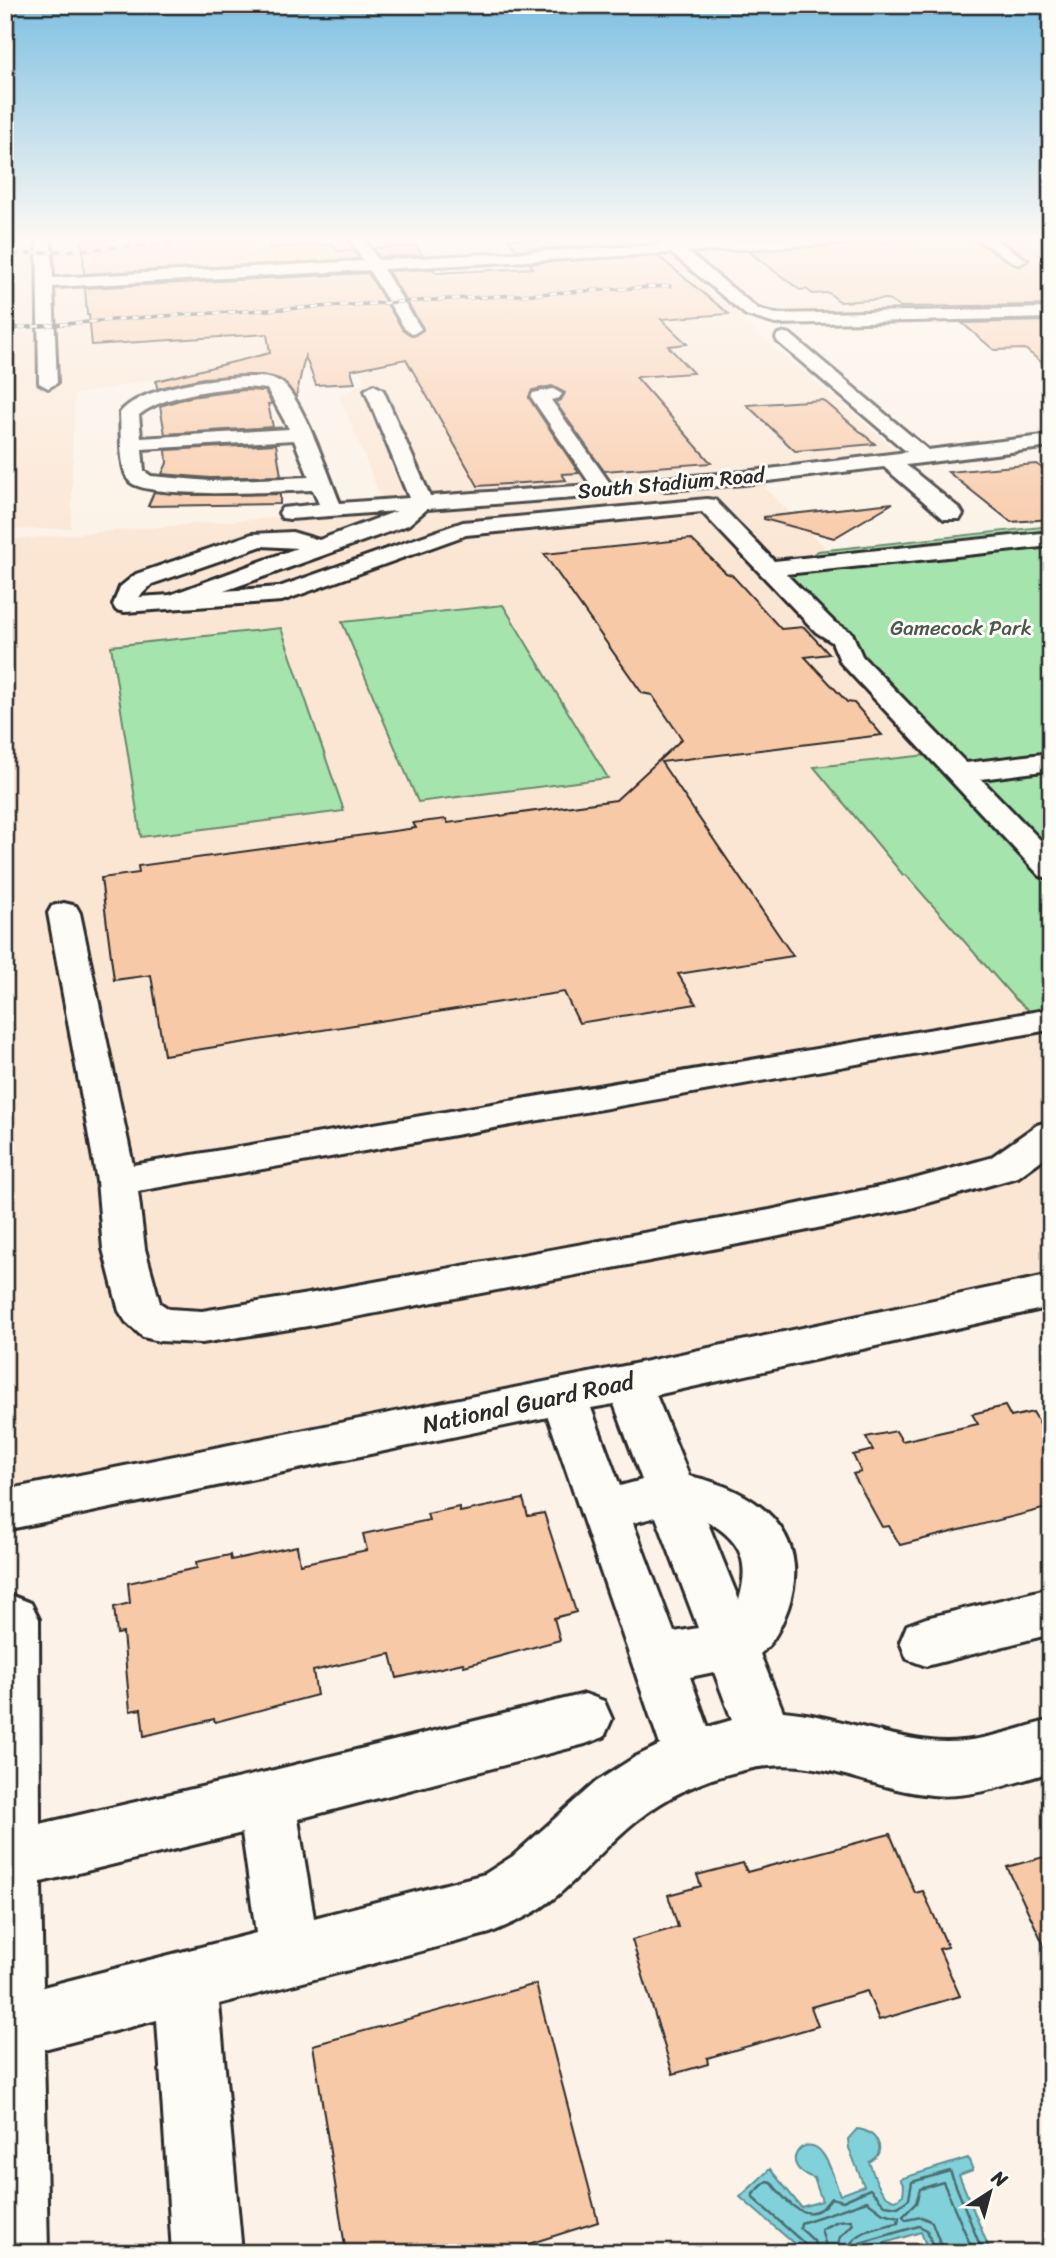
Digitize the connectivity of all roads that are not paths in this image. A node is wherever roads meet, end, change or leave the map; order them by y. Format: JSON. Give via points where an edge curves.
{"nodes":[{"id":1,"x":47,"y":344,"type":"edge"},
{"id":2,"x":792,"y":344,"type":"edge"},
{"id":3,"x":48,"y":383,"type":"dead end"},
{"id":4,"x":374,"y":390,"type":"dead end"},
{"id":5,"x":553,"y":394,"type":"dead end"},
{"id":6,"x":889,"y":403,"type":"dead end"},
{"id":7,"x":862,"y":404,"type":"junction"},
{"id":8,"x":300,"y":434,"type":"junction"},
{"id":9,"x":1051,"y":441,"type":"edge"},
{"id":10,"x":132,"y":444,"type":"junction"},
{"id":11,"x":1020,"y":445,"type":"junction"},
{"id":12,"x":925,"y":457,"type":"junction"},
{"id":13,"x":1051,"y":460,"type":"edge"},
{"id":14,"x":889,"y":461,"type":"junction"},
{"id":15,"x":795,"y":472,"type":"junction"},
{"id":16,"x":321,"y":483,"type":"junction"},
{"id":17,"x":604,"y":489,"type":"junction"},
{"id":18,"x":813,"y":492,"type":"dead end"},
{"id":19,"x":422,"y":503,"type":"junction"},
{"id":20,"x":332,"y":510,"type":"junction"},
{"id":21,"x":290,"y":513,"type":"dead end"},
{"id":22,"x":952,"y":514,"type":"dead end"},
{"id":23,"x":727,"y":526,"type":"junction"},
{"id":24,"x":700,"y":529,"type":"dead end"},
{"id":25,"x":632,"y":534,"type":"dead end"},
{"id":26,"x":1051,"y":540,"type":"edge"},
{"id":27,"x":320,"y":547,"type":"junction"},
{"id":28,"x":388,"y":554,"type":"junction"},
{"id":29,"x":768,"y":569,"type":"junction"},
{"id":30,"x":175,"y":601,"type":"junction"},
{"id":31,"x":1051,"y":761,"type":"edge"},
{"id":32,"x":959,"y":774,"type":"junction"},
{"id":33,"x":1051,"y":869,"type":"edge"},
{"id":34,"x":64,"y":913,"type":"dead end"},
{"id":35,"x":1050,"y":1019,"type":"edge"},
{"id":36,"x":1051,"y":1134,"type":"edge"},
{"id":37,"x":117,"y":1181,"type":"junction"},
{"id":38,"x":1051,"y":1291,"type":"edge"},
{"id":39,"x":629,"y":1382,"type":"junction"},
{"id":40,"x":564,"y":1396,"type":"junction"},
{"id":41,"x":672,"y":1496,"type":"junction"},
{"id":42,"x":5,"y":1510,"type":"edge"},
{"id":43,"x":604,"y":1510,"type":"junction"},
{"id":44,"x":1051,"y":1611,"type":"edge"},
{"id":45,"x":13,"y":1619,"type":"dead end"},
{"id":46,"x":926,"y":1642,"type":"dead end"},
{"id":47,"x":729,"y":1644,"type":"junction"},
{"id":48,"x":657,"y":1659,"type":"junction"},
{"id":49,"x":585,"y":1719,"type":"dead end"},
{"id":50,"x":766,"y":1738,"type":"junction"},
{"id":51,"x":1051,"y":1746,"type":"edge"},
{"id":52,"x":692,"y":1758,"type":"junction"},
{"id":53,"x":267,"y":1801,"type":"junction"},
{"id":54,"x":10,"y":1860,"type":"junction"},
{"id":55,"x":289,"y":1953,"type":"junction"},
{"id":56,"x":186,"y":1983,"type":"junction"},
{"id":57,"x":12,"y":2026,"type":"junction"},
{"id":58,"x":13,"y":2253,"type":"edge"},
{"id":59,"x":207,"y":2253,"type":"edge"}],
"edges":[{"from":1,"to":3,"type":"street"},
{"from":2,"to":7,"type":"street"},
{"from":4,"to":19,"type":"street"},
{"from":5,"to":17,"type":"street","via":[[540,397]]},
{"from":6,"to":7,"type":"street"},
{"from":7,"to":12,"type":"street"},
{"from":8,"to":10,"type":"street"},
{"from":8,"to":10,"type":"street","via":[[278,388],[239,383],[182,392],[135,407],[129,413]]},
{"from":8,"to":16,"type":"street"},
{"from":9,"to":11,"type":"street","name":"South Stadium Road"},
{"from":10,"to":16,"type":"street","via":[[138,478],[155,484]]},
{"from":11,"to":12,"type":"street","name":"South Stadium Road"},
{"from":11,"to":13,"type":"street"},
{"from":12,"to":14,"type":"street","name":"South Stadium Road"},
{"from":14,"to":15,"type":"street","name":"South Stadium Road"},
{"from":14,"to":22,"type":"street"},
{"from":15,"to":17,"type":"street","name":"South Stadium Road"},
{"from":15,"to":18,"type":"street"},
{"from":16,"to":20,"type":"street"},
{"from":17,"to":19,"type":"street","name":"South Stadium Road"},
{"from":19,"to":20,"type":"street","name":"South Stadium Road"},
{"from":19,"to":27,"type":"street","via":[[400,520]]},
{"from":20,"to":21,"type":"street","name":"South Stadium Road"},
{"from":23,"to":24,"type":"street"},
{"from":23,"to":28,"type":"street","via":[[706,505],[463,529]]},
{"from":23,"to":29,"type":"street"},
{"from":25,"to":28,"type":"street"},
{"from":26,"to":29,"type":"street"},
{"from":27,"to":30,"type":"street"},
{"from":27,"to":30,"type":"street","via":[[292,539],[260,539],[144,579],[128,592],[125,605]]},
{"from":28,"to":30,"type":"street","via":[[282,594]]},
{"from":29,"to":32,"type":"street","via":[[825,627],[843,638],[850,658]]},
{"from":31,"to":32,"type":"street"},
{"from":32,"to":33,"type":"street"},
{"from":34,"to":37,"type":"street"},
{"from":35,"to":37,"type":"street"},
{"from":36,"to":37,"type":"street","via":[[1004,1168],[907,1195],[202,1328],[159,1325],[141,1311],[124,1249]]},
{"from":38,"to":39,"type":"street","name":"National Guard Road"},
{"from":39,"to":40,"type":"street","name":"National Guard Road"},
{"from":39,"to":41,"type":"street"},
{"from":40,"to":42,"type":"street","name":"National Guard Road"},
{"from":40,"to":43,"type":"street"},
{"from":41,"to":43,"type":"street"},
{"from":41,"to":47,"type":"street"},
{"from":41,"to":47,"type":"street","via":[[689,1496],[725,1508],[757,1533],[770,1556],[766,1598],[757,1621],[744,1637]]},
{"from":43,"to":48,"type":"street"},
{"from":44,"to":46,"type":"street"},
{"from":45,"to":54,"type":"street"},
{"from":47,"to":48,"type":"street"},
{"from":47,"to":50,"type":"street"},
{"from":48,"to":52,"type":"street"},
{"from":49,"to":53,"type":"street"},
{"from":50,"to":51,"type":"street","via":[[810,1741],[910,1765],[950,1769],[975,1767]]},
{"from":50,"to":52,"type":"street"},
{"from":52,"to":55,"type":"street","via":[[667,1767],[624,1794],[513,1894]]},
{"from":53,"to":54,"type":"street"},
{"from":53,"to":55,"type":"street"},
{"from":54,"to":57,"type":"street"},
{"from":55,"to":56,"type":"street"},
{"from":56,"to":57,"type":"street"},
{"from":56,"to":59,"type":"street"},
{"from":57,"to":58,"type":"street"}]}
